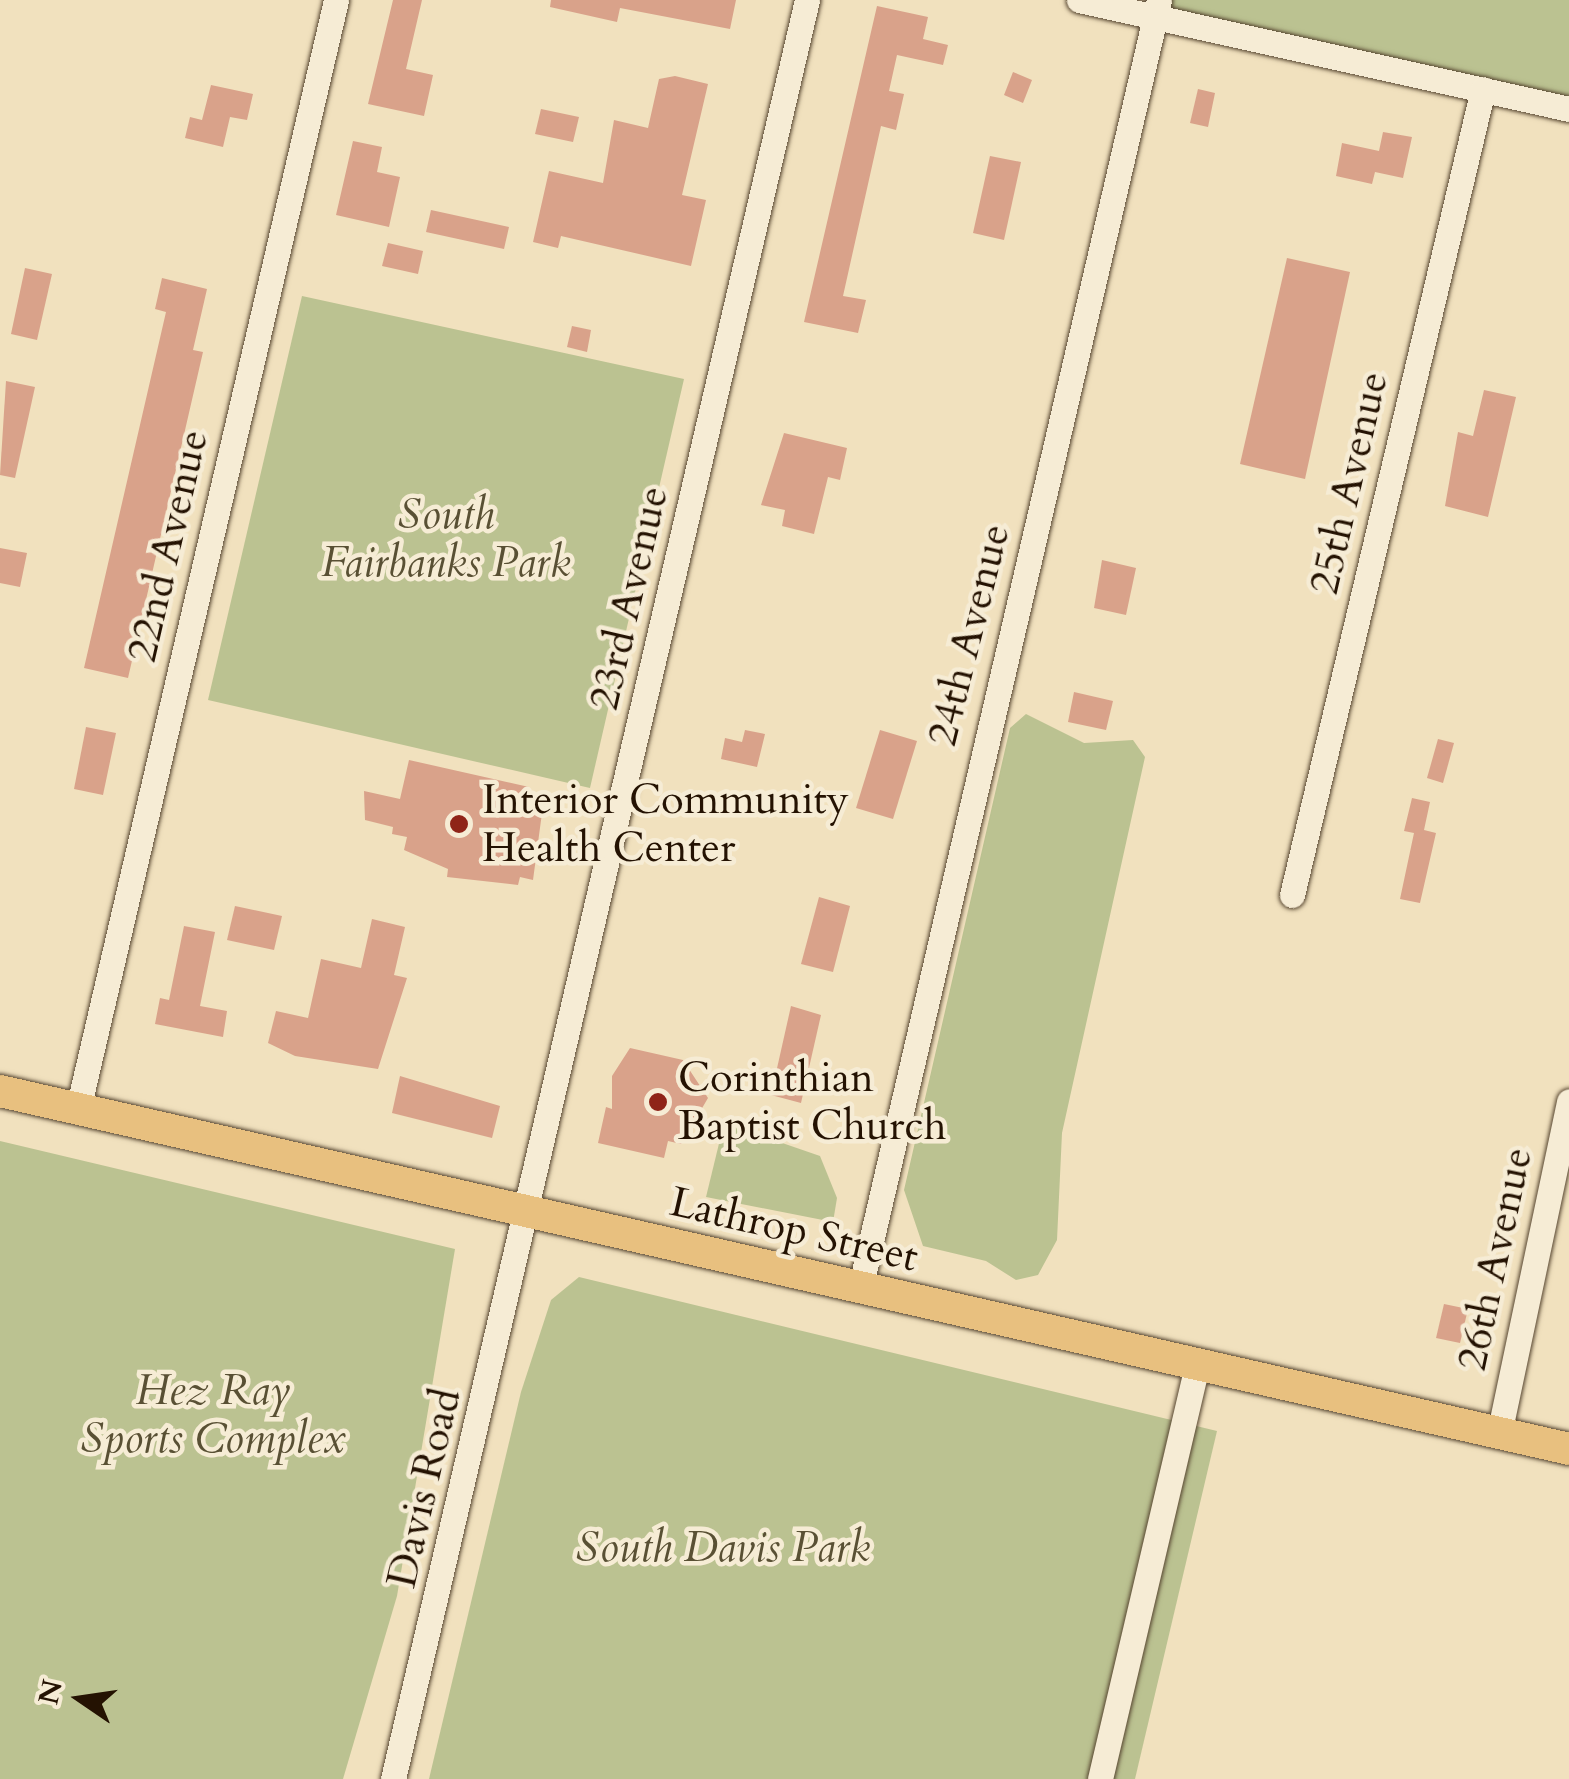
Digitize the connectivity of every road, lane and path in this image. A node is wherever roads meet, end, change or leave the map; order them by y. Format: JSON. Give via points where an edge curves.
{"nodes":[{"id":1,"x":336,"y":0,"type":"edge"},
{"id":2,"x":808,"y":0,"type":"edge"},
{"id":3,"x":1080,"y":0,"type":"edge"},
{"id":4,"x":1158,"y":8,"type":"edge"},
{"id":5,"x":1483,"y":89,"type":"junction"},
{"id":6,"x":1569,"y":109,"type":"edge"},
{"id":7,"x":1292,"y":895,"type":"dead end"},
{"id":8,"x":0,"y":1092,"type":"edge"},
{"id":9,"x":1569,"y":1101,"type":"edge"},
{"id":10,"x":78,"y":1109,"type":"junction"},
{"id":11,"x":528,"y":1213,"type":"junction"},
{"id":12,"x":860,"y":1289,"type":"junction"},
{"id":13,"x":1197,"y":1365,"type":"junction"},
{"id":14,"x":1499,"y":1434,"type":"junction"},
{"id":15,"x":1569,"y":1449,"type":"edge"},
{"id":16,"x":393,"y":1779,"type":"edge"},
{"id":17,"x":1100,"y":1779,"type":"edge"}],
"edges":[{"from":1,"to":10,"type":"street","name":"22nd Avenue"},
{"from":2,"to":11,"type":"street","name":"23rd Avenue"},
{"from":3,"to":4,"type":"street"},
{"from":4,"to":5,"type":"street"},
{"from":4,"to":12,"type":"street","name":"24th Avenue"},
{"from":5,"to":6,"type":"street"},
{"from":5,"to":7,"type":"street","name":"25th Avenue"},
{"from":8,"to":10,"type":"main road","name":"Lathrop Street"},
{"from":9,"to":14,"type":"street","name":"26th Avenue"},
{"from":10,"to":11,"type":"main road","name":"Lathrop Street"},
{"from":11,"to":12,"type":"main road","name":"Lathrop Street"},
{"from":11,"to":16,"type":"street","name":"Davis Road"},
{"from":12,"to":13,"type":"main road","name":"Lathrop Street"},
{"from":13,"to":14,"type":"main road","name":"Lathrop Street"},
{"from":13,"to":17,"type":"street"},
{"from":14,"to":15,"type":"main road","name":"Lathrop Street"}]}
